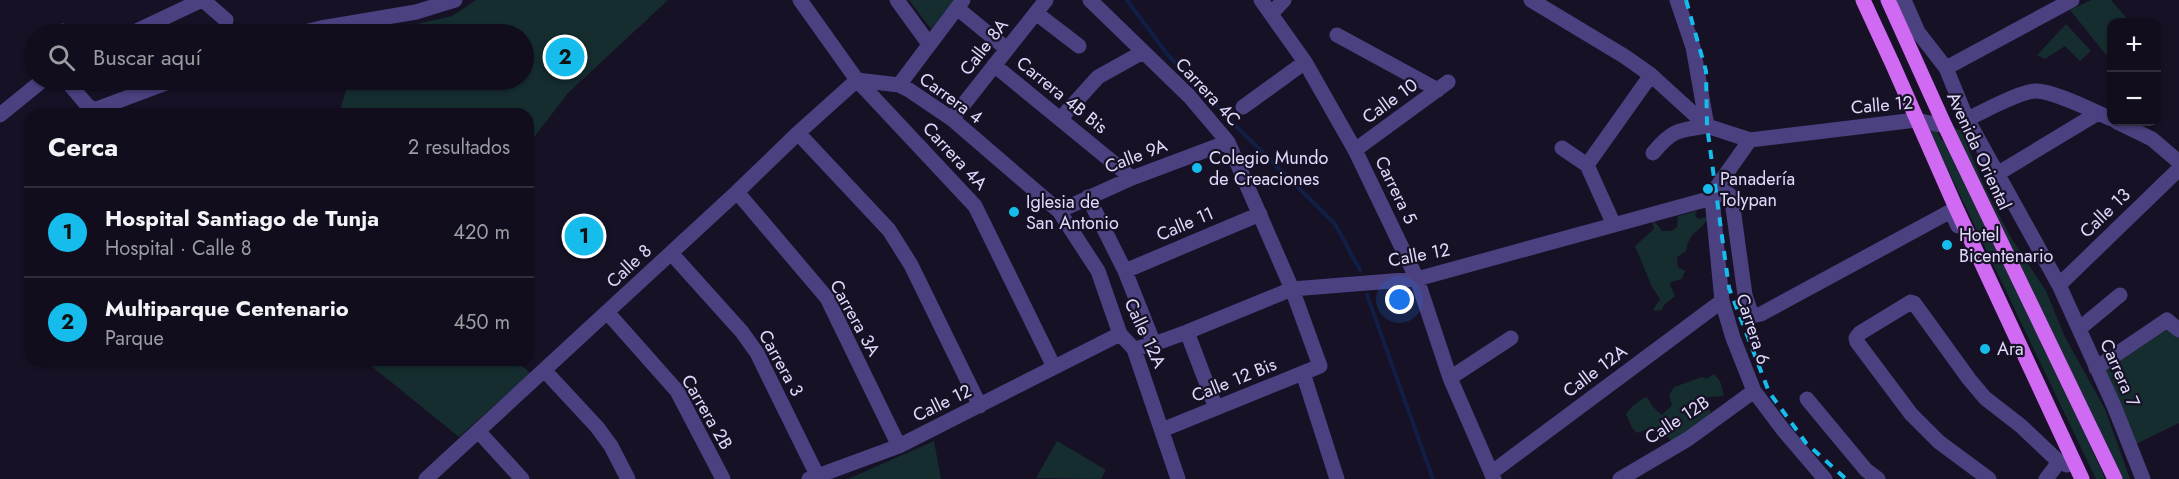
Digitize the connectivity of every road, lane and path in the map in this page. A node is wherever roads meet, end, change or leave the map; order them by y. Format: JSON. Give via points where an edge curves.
{"nodes":[{"id":1,"x":202,"y":0,"type":"edge"},
{"id":2,"x":405,"y":0,"type":"edge"},
{"id":3,"x":455,"y":0,"type":"edge"},
{"id":4,"x":800,"y":0,"type":"edge"},
{"id":5,"x":897,"y":0,"type":"edge"},
{"id":6,"x":1046,"y":0,"type":"edge"},
{"id":7,"x":1090,"y":0,"type":"edge"},
{"id":8,"x":1261,"y":0,"type":"edge"},
{"id":9,"x":1284,"y":0,"type":"edge"},
{"id":10,"x":1531,"y":0,"type":"edge"},
{"id":11,"x":1677,"y":0,"type":"edge"},
{"id":12,"x":1863,"y":0,"type":"edge"},
{"id":13,"x":1888,"y":0,"type":"edge"},
{"id":14,"x":1904,"y":0,"type":"edge"},
{"id":15,"x":2062,"y":2,"type":"edge"},
{"id":16,"x":960,"y":4,"type":"edge"},
{"id":17,"x":416,"y":12,"type":"junction"},
{"id":18,"x":1036,"y":13,"type":"junction"},
{"id":19,"x":1272,"y":13,"type":"junction"},
{"id":20,"x":226,"y":20,"type":"dead end"},
{"id":21,"x":151,"y":24,"type":"edge"},
{"id":22,"x":345,"y":24,"type":"edge"},
{"id":23,"x":1337,"y":35,"type":"dead end"},
{"id":24,"x":929,"y":44,"type":"junction"},
{"id":25,"x":1079,"y":46,"type":"dead end"},
{"id":26,"x":1007,"y":49,"type":"junction"},
{"id":27,"x":1143,"y":52,"type":"junction"},
{"id":28,"x":1305,"y":62,"type":"junction"},
{"id":29,"x":994,"y":65,"type":"junction"},
{"id":30,"x":1946,"y":68,"type":"junction"},
{"id":31,"x":1651,"y":75,"type":"junction"},
{"id":32,"x":857,"y":80,"type":"junction"},
{"id":33,"x":899,"y":86,"type":"junction"},
{"id":34,"x":31,"y":90,"type":"edge"},
{"id":35,"x":74,"y":90,"type":"edge"},
{"id":36,"x":149,"y":90,"type":"edge"},
{"id":37,"x":91,"y":108,"type":"edge"},
{"id":38,"x":104,"y":108,"type":"edge"},
{"id":39,"x":1243,"y":108,"type":"dead end"},
{"id":40,"x":0,"y":115,"type":"edge"},
{"id":41,"x":2104,"y":116,"type":"edge"},
{"id":42,"x":1061,"y":118,"type":"junction"},
{"id":43,"x":952,"y":119,"type":"junction"},
{"id":44,"x":1967,"y":119,"type":"junction"},
{"id":45,"x":1916,"y":120,"type":"junction"},
{"id":46,"x":1707,"y":126,"type":"junction"},
{"id":47,"x":1945,"y":126,"type":"junction"},
{"id":48,"x":2125,"y":126,"type":"edge"},
{"id":49,"x":798,"y":133,"type":"junction"},
{"id":50,"x":1750,"y":140,"type":"junction"},
{"id":51,"x":1228,"y":142,"type":"junction"},
{"id":52,"x":1562,"y":148,"type":"dead end"},
{"id":53,"x":1355,"y":150,"type":"junction"},
{"id":54,"x":1653,"y":153,"type":"dead end"},
{"id":55,"x":2179,"y":162,"type":"edge"},
{"id":56,"x":1587,"y":165,"type":"junction"},
{"id":57,"x":2179,"y":169,"type":"edge"},
{"id":58,"x":1997,"y":174,"type":"junction"},
{"id":59,"x":1132,"y":178,"type":"junction"},
{"id":60,"x":737,"y":192,"type":"junction"},
{"id":61,"x":1088,"y":197,"type":"junction"},
{"id":62,"x":1712,"y":198,"type":"junction"},
{"id":63,"x":1059,"y":210,"type":"junction"},
{"id":64,"x":1260,"y":213,"type":"junction"},
{"id":65,"x":1614,"y":225,"type":"junction"},
{"id":66,"x":1969,"y":234,"type":"junction"},
{"id":67,"x":671,"y":253,"type":"junction"},
{"id":68,"x":1125,"y":271,"type":"junction"},
{"id":69,"x":1417,"y":279,"type":"junction"},
{"id":70,"x":2059,"y":285,"type":"junction"},
{"id":71,"x":1292,"y":289,"type":"junction"},
{"id":72,"x":2120,"y":295,"type":"dead end"},
{"id":73,"x":1722,"y":301,"type":"junction"},
{"id":74,"x":607,"y":312,"type":"junction"},
{"id":75,"x":2079,"y":329,"type":"junction"},
{"id":76,"x":2179,"y":330,"type":"edge"},
{"id":77,"x":1187,"y":332,"type":"junction"},
{"id":78,"x":1120,"y":334,"type":"junction"},
{"id":79,"x":1511,"y":338,"type":"dead end"},
{"id":80,"x":1154,"y":344,"type":"junction"},
{"id":81,"x":1134,"y":349,"type":"junction"},
{"id":82,"x":1320,"y":366,"type":"joint"},
{"id":83,"x":1054,"y":368,"type":"junction"},
{"id":84,"x":2096,"y":369,"type":"junction"},
{"id":85,"x":544,"y":370,"type":"junction"},
{"id":86,"x":1303,"y":373,"type":"junction"},
{"id":87,"x":1450,"y":378,"type":"junction"},
{"id":88,"x":1754,"y":391,"type":"junction"},
{"id":89,"x":1807,"y":399,"type":"dead end"},
{"id":90,"x":980,"y":405,"type":"junction"},
{"id":91,"x":1216,"y":408,"type":"junction"},
{"id":92,"x":1162,"y":430,"type":"junction"},
{"id":93,"x":479,"y":432,"type":"junction"},
{"id":94,"x":899,"y":446,"type":"junction"},
{"id":95,"x":2059,"y":462,"type":"junction"},
{"id":96,"x":2080,"y":475,"type":"edge"},
{"id":97,"x":1492,"y":476,"type":"edge"},
{"id":98,"x":813,"y":477,"type":"edge"},
{"id":99,"x":426,"y":479,"type":"edge"},
{"id":100,"x":522,"y":479,"type":"edge"},
{"id":101,"x":628,"y":479,"type":"edge"},
{"id":102,"x":723,"y":479,"type":"edge"},
{"id":103,"x":1178,"y":479,"type":"edge"},
{"id":104,"x":1337,"y":479,"type":"edge"},
{"id":105,"x":1620,"y":479,"type":"edge"},
{"id":106,"x":1826,"y":479,"type":"edge"},
{"id":107,"x":1878,"y":479,"type":"edge"},
{"id":108,"x":1989,"y":479,"type":"edge"},
{"id":109,"x":2046,"y":479,"type":"edge"},
{"id":110,"x":2115,"y":479,"type":"edge"},
{"id":111,"x":2143,"y":479,"type":"edge"}],
"edges":[{"from":1,"to":20,"type":"street"},
{"from":1,"to":21,"type":"street"},
{"from":2,"to":17,"type":"street"},
{"from":3,"to":17,"type":"street"},
{"from":4,"to":32,"type":"street"},
{"from":5,"to":24,"type":"street"},
{"from":6,"to":18,"type":"street","name":"Calle 8A"},
{"from":7,"to":27,"type":"street","name":"Carrera 4C"},
{"from":8,"to":19,"type":"street","name":"Carrera 5"},
{"from":9,"to":19,"type":"street"},
{"from":10,"to":31,"type":"street"},
{"from":11,"to":46,"type":"street","via":[[1693,47]]},
{"from":12,"to":45,"type":"main road"},
{"from":13,"to":47,"type":"main road","name":"Avenida Oriental"},
{"from":14,"to":30,"type":"street","name":"Avenida Oriental","via":[[1918,32]]},
{"from":15,"to":30,"type":"street"},
{"from":16,"to":24,"type":"street"},
{"from":16,"to":26,"type":"street"},
{"from":17,"to":22,"type":"street"},
{"from":18,"to":25,"type":"street"},
{"from":18,"to":26,"type":"street","name":"Calle 8A"},
{"from":19,"to":28,"type":"street","name":"Carrera 5"},
{"from":23,"to":53,"type":"street","name":"Calle 10","via":[[1443,86]]},
{"from":24,"to":33,"type":"street"},
{"from":26,"to":29,"type":"street","name":"Calle 8A"},
{"from":27,"to":42,"type":"street","via":[[1098,77]]},
{"from":27,"to":51,"type":"street","name":"Carrera 4C","via":[[1219,124]]},
{"from":28,"to":39,"type":"street"},
{"from":28,"to":53,"type":"street","name":"Carrera 5"},
{"from":29,"to":42,"type":"street","name":"Carrera 4B Bis"},
{"from":29,"to":43,"type":"street","name":"Calle 8A"},
{"from":30,"to":44,"type":"street","name":"Avenida Oriental"},
{"from":31,"to":46,"type":"street"},
{"from":31,"to":56,"type":"street"},
{"from":32,"to":33,"type":"street","name":"Carrera 4"},
{"from":32,"to":49,"type":"street","name":"Calle 8"},
{"from":32,"to":83,"type":"street","name":"Carrera 4A","via":[[975,206]]},
{"from":33,"to":43,"type":"street","name":"Carrera 4"},
{"from":34,"to":40,"type":"street"},
{"from":35,"to":37,"type":"street"},
{"from":36,"to":38,"type":"street"},
{"from":41,"to":44,"type":"street","via":[[2035,90]]},
{"from":41,"to":58,"type":"street"},
{"from":42,"to":59,"type":"street","name":"Carrera 4B Bis"},
{"from":43,"to":63,"type":"street","name":"Carrera 4"},
{"from":44,"to":58,"type":"street","name":"Avenida Oriental"},
{"from":45,"to":47,"type":"street","name":"Calle 12"},
{"from":45,"to":50,"type":"street","name":"Calle 12"},
{"from":45,"to":66,"type":"main road"},
{"from":46,"to":50,"type":"street"},
{"from":46,"to":54,"type":"street","via":[[1680,130],[1665,138]]},
{"from":47,"to":110,"type":"main road","name":"Avenida Oriental"},
{"from":48,"to":55,"type":"street","via":[[2152,139]]},
{"from":49,"to":60,"type":"street","name":"Calle 8"},
{"from":49,"to":90,"type":"street","via":[[890,230]]},
{"from":50,"to":62,"type":"street"},
{"from":51,"to":59,"type":"street","name":"Calle 9A"},
{"from":51,"to":64,"type":"street","name":"Carrera 4C"},
{"from":52,"to":56,"type":"street"},
{"from":53,"to":69,"type":"street","name":"Carrera 5"},
{"from":56,"to":65,"type":"street"},
{"from":57,"to":70,"type":"street","name":"Calle 13"},
{"from":58,"to":70,"type":"street","name":"Avenida Oriental"},
{"from":59,"to":61,"type":"street","name":"Calle 9A"},
{"from":60,"to":67,"type":"street","name":"Calle 8"},
{"from":60,"to":94,"type":"street","name":"Carrera 3A","via":[[827,298]]},
{"from":61,"to":63,"type":"street","name":"Calle 9A"},
{"from":61,"to":68,"type":"street","name":"Calle 12A"},
{"from":62,"to":65,"type":"street","name":"Calle 12"},
{"from":62,"to":66,"type":"street","via":[[1725,192],[1730,195],[1744,295],[1752,316],[1951,211],[1962,236]]},
{"from":62,"to":73,"type":"street","name":"Carrera 6"},
{"from":63,"to":78,"type":"street","name":"Calle 12A","via":[[1098,271]]},
{"from":64,"to":68,"type":"street","name":"Calle 11"},
{"from":64,"to":71,"type":"street","name":"Carrera 4C"},
{"from":65,"to":69,"type":"street","name":"Calle 12"},
{"from":66,"to":96,"type":"main road"},
{"from":67,"to":74,"type":"street","name":"Calle 8"},
{"from":67,"to":98,"type":"street","name":"Carrera 3","via":[[757,353]]},
{"from":68,"to":80,"type":"street","name":"Calle 12A"},
{"from":69,"to":71,"type":"street","name":"Calle 12"},
{"from":69,"to":87,"type":"street","name":"Carrera 5"},
{"from":70,"to":75,"type":"street","name":"Carrera 7"},
{"from":71,"to":77,"type":"street","name":"Calle 12"},
{"from":71,"to":82,"type":"street","name":"Carrera 4C"},
{"from":72,"to":75,"type":"street"},
{"from":73,"to":88,"type":"street","name":"Carrera 6"},
{"from":73,"to":97,"type":"street","name":"Calle 12A"},
{"from":74,"to":85,"type":"street","name":"Calle 8"},
{"from":74,"to":102,"type":"street","name":"Carrera 2B","via":[[677,391]]},
{"from":75,"to":84,"type":"street","name":"Carrera 7"},
{"from":76,"to":84,"type":"street","via":[[2167,320]]},
{"from":77,"to":80,"type":"street","name":"Calle 12"},
{"from":77,"to":91,"type":"street"},
{"from":78,"to":81,"type":"street","name":"Calle 12A"},
{"from":78,"to":83,"type":"street","name":"Calle 12"},
{"from":79,"to":87,"type":"street"},
{"from":80,"to":81,"type":"street","name":"Calle 12"},
{"from":81,"to":92,"type":"street","name":"Calle 12A"},
{"from":82,"to":86,"type":"street","name":"Calle 12 Bis"},
{"from":83,"to":90,"type":"street","name":"Calle 12"},
{"from":84,"to":111,"type":"street","name":"Carrera 7"},
{"from":85,"to":93,"type":"street","name":"Calle 8"},
{"from":85,"to":101,"type":"street","via":[[597,427]]},
{"from":86,"to":91,"type":"street","name":"Calle 12 Bis"},
{"from":86,"to":104,"type":"street"},
{"from":87,"to":97,"type":"street","name":"Carrera 5"},
{"from":88,"to":105,"type":"street","name":"Calle 12B","via":[[1688,439]]},
{"from":88,"to":106,"type":"street","name":"Carrera 6"},
{"from":89,"to":107,"type":"street","via":[[1866,470]]},
{"from":90,"to":94,"type":"street","name":"Calle 12"},
{"from":91,"to":92,"type":"street","name":"Calle 12 Bis"},
{"from":92,"to":103,"type":"street","name":"Calle 12A"},
{"from":93,"to":99,"type":"street","name":"Calle 8"},
{"from":93,"to":100,"type":"street"},
{"from":94,"to":98,"type":"street","name":"Calle 12"},
{"from":95,"to":96,"type":"street"},
{"from":95,"to":108,"type":"street","via":[[1985,398],[1914,303],[1860,333],[1857,342],[1911,414],[1939,442]]},
{"from":95,"to":109,"type":"street"}]}
